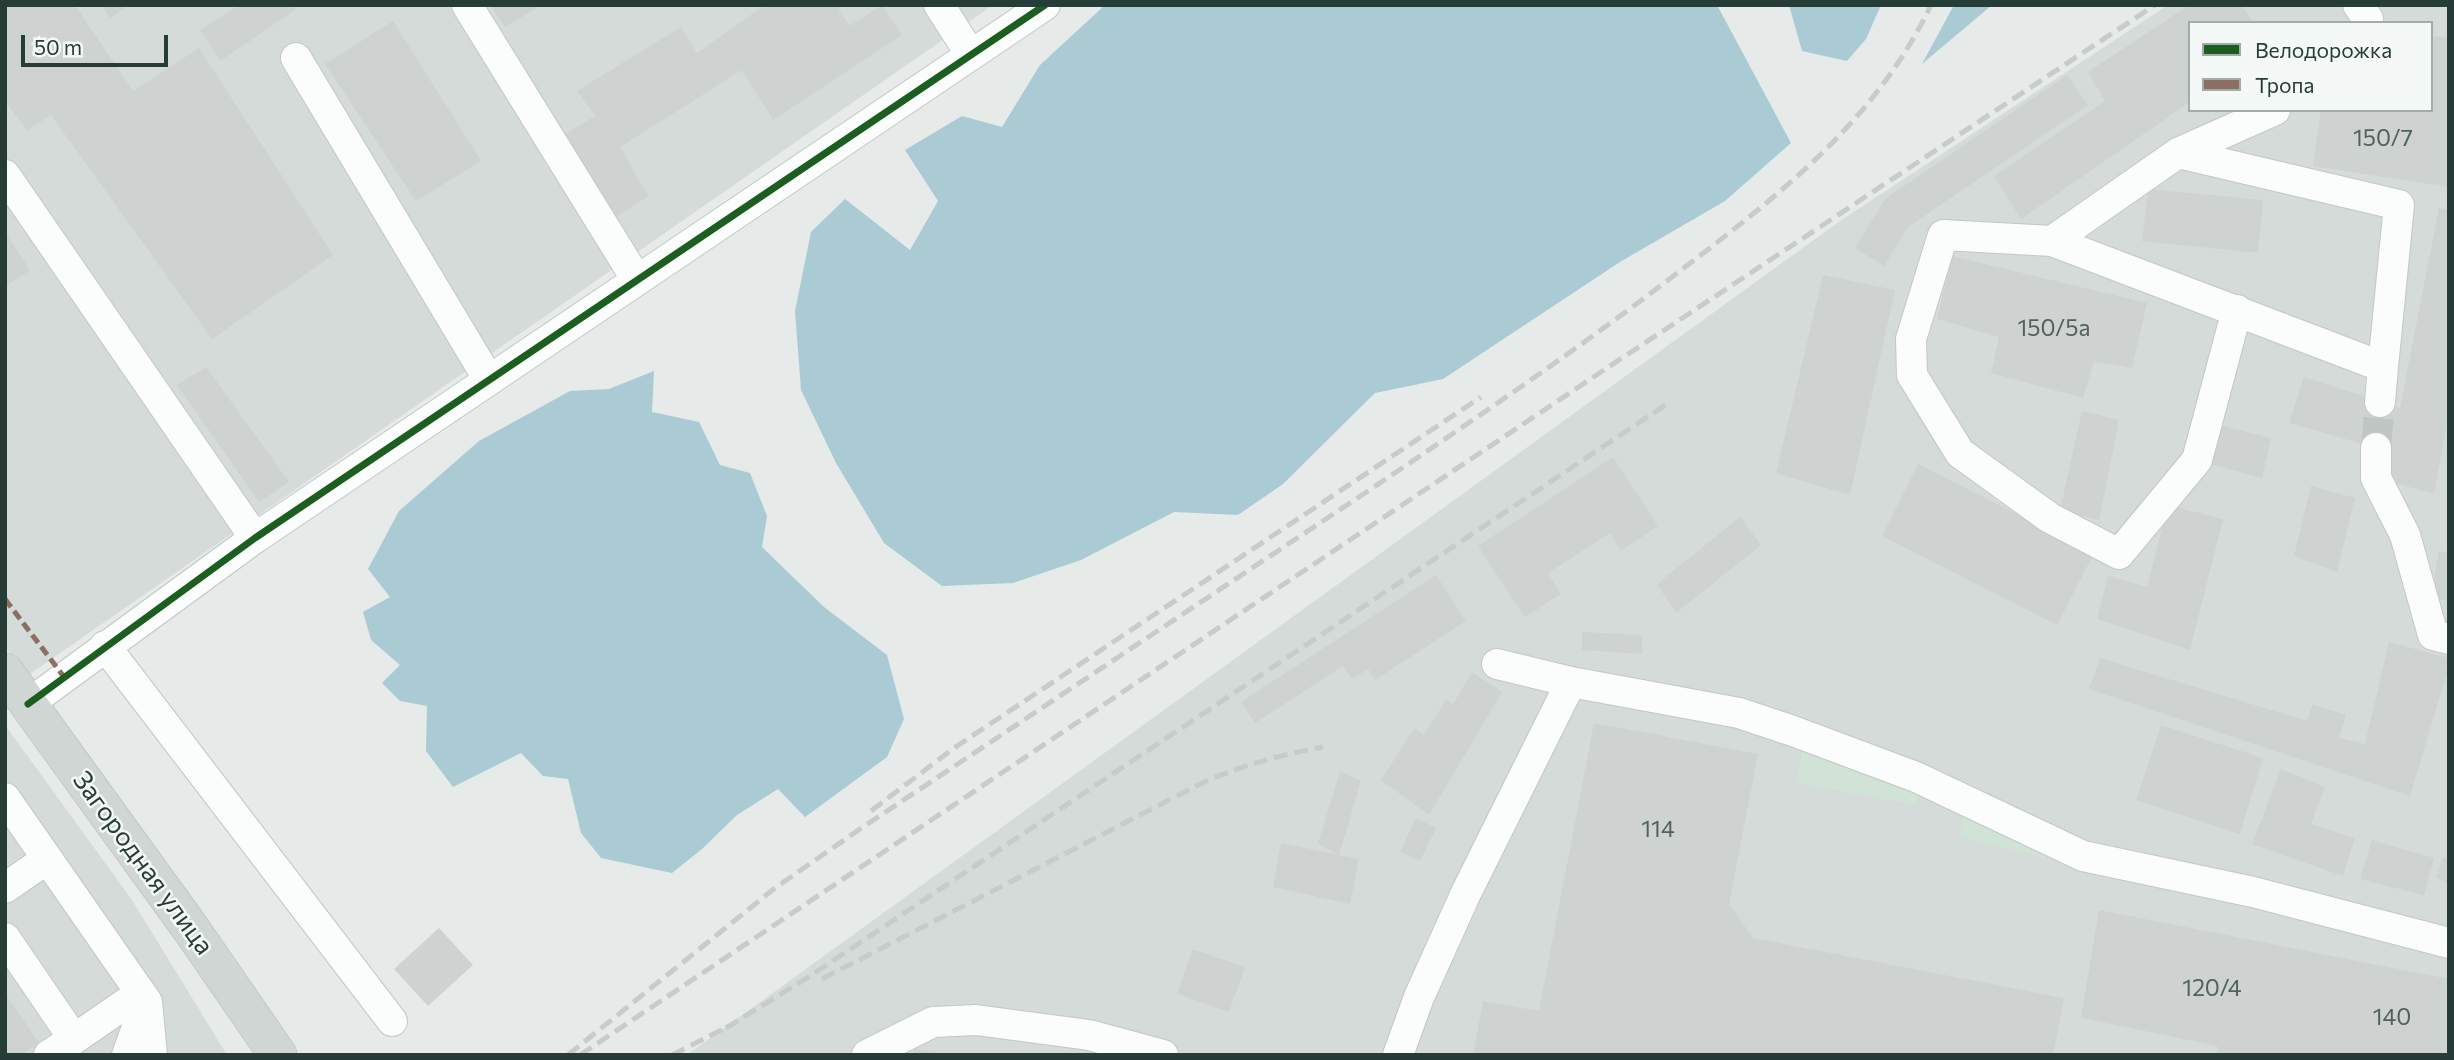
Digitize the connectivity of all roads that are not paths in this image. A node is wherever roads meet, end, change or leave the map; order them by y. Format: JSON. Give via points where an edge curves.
{"nodes":[{"id":1,"x":467,"y":5,"type":"edge"},
{"id":2,"x":939,"y":5,"type":"edge"},
{"id":3,"x":1045,"y":5,"type":"edge"},
{"id":4,"x":2358,"y":5,"type":"edge"},
{"id":5,"x":2367,"y":21,"type":"edge"},
{"id":6,"x":971,"y":55,"type":"junction"},
{"id":7,"x":296,"y":58,"type":"dead end"},
{"id":8,"x":2270,"y":112,"type":"edge"},
{"id":9,"x":2178,"y":153,"type":"junction"},
{"id":10,"x":5,"y":175,"type":"edge"},
{"id":11,"x":2052,"y":241,"type":"junction"},
{"id":12,"x":637,"y":280,"type":"junction"},
{"id":13,"x":2237,"y":310,"type":"junction"},
{"id":14,"x":2383,"y":367,"type":"junction"},
{"id":15,"x":489,"y":380,"type":"junction"},
{"id":16,"x":2380,"y":402,"type":"tunnel mouth"},
{"id":17,"x":2376,"y":448,"type":"tunnel mouth"},
{"id":18,"x":255,"y":538,"type":"junction"},
{"id":19,"x":2449,"y":639,"type":"edge"},
{"id":20,"x":105,"y":646,"type":"junction"},
{"id":21,"x":1497,"y":664,"type":"dead end"},
{"id":22,"x":5,"y":672,"type":"edge"},
{"id":23,"x":1570,"y":682,"type":"junction"},
{"id":24,"x":28,"y":704,"type":"junction"},
{"id":25,"x":5,"y":799,"type":"edge"},
{"id":26,"x":47,"y":859,"type":"junction"},
{"id":27,"x":5,"y":888,"type":"edge"},
{"id":28,"x":5,"y":938,"type":"edge"},
{"id":29,"x":2449,"y":943,"type":"edge"},
{"id":30,"x":144,"y":997,"type":"junction"},
{"id":31,"x":392,"y":1021,"type":"dead end"},
{"id":32,"x":61,"y":1047,"type":"edge"},
{"id":33,"x":127,"y":1055,"type":"edge"},
{"id":34,"x":152,"y":1055,"type":"edge"},
{"id":35,"x":278,"y":1055,"type":"edge"},
{"id":36,"x":867,"y":1055,"type":"edge"},
{"id":37,"x":1163,"y":1055,"type":"edge"},
{"id":38,"x":1398,"y":1055,"type":"edge"}],
"edges":[{"from":1,"to":12,"type":"street"},
{"from":2,"to":6,"type":"street"},
{"from":3,"to":6,"type":"street"},
{"from":4,"to":5,"type":"street"},
{"from":6,"to":12,"type":"street"},
{"from":7,"to":15,"type":"street"},
{"from":8,"to":9,"type":"street"},
{"from":9,"to":11,"type":"street"},
{"from":9,"to":14,"type":"street","via":[[2399,205]]},
{"from":10,"to":18,"type":"street"},
{"from":11,"to":13,"type":"street"},
{"from":11,"to":13,"type":"street","via":[[1943,235],[1911,340],[1912,375],[1960,453],[2050,518],[2119,554],[2197,460]]},
{"from":12,"to":15,"type":"street"},
{"from":13,"to":14,"type":"street"},
{"from":14,"to":16,"type":"street"},
{"from":15,"to":18,"type":"street"},
{"from":17,"to":19,"type":"street","via":[[2376,478],[2405,535],[2433,635]]},
{"from":18,"to":20,"type":"street"},
{"from":20,"to":24,"type":"street"},
{"from":20,"to":31,"type":"street"},
{"from":21,"to":23,"type":"street"},
{"from":22,"to":24,"type":"main road","name":"Загородная улица"},
{"from":23,"to":29,"type":"street","via":[[1739,713],[1793,731],[1916,778],[2083,856],[2253,892]]},
{"from":23,"to":38,"type":"street","via":[[1466,893]]},
{"from":24,"to":35,"type":"main road","name":"Загородная улица"},
{"from":25,"to":26,"type":"street"},
{"from":26,"to":27,"type":"street"},
{"from":26,"to":30,"type":"street"},
{"from":28,"to":32,"type":"street"},
{"from":30,"to":32,"type":"street"},
{"from":30,"to":33,"type":"street"},
{"from":30,"to":34,"type":"street"},
{"from":36,"to":37,"type":"street","via":[[933,1022],[976,1020],[1088,1035]]}]}
